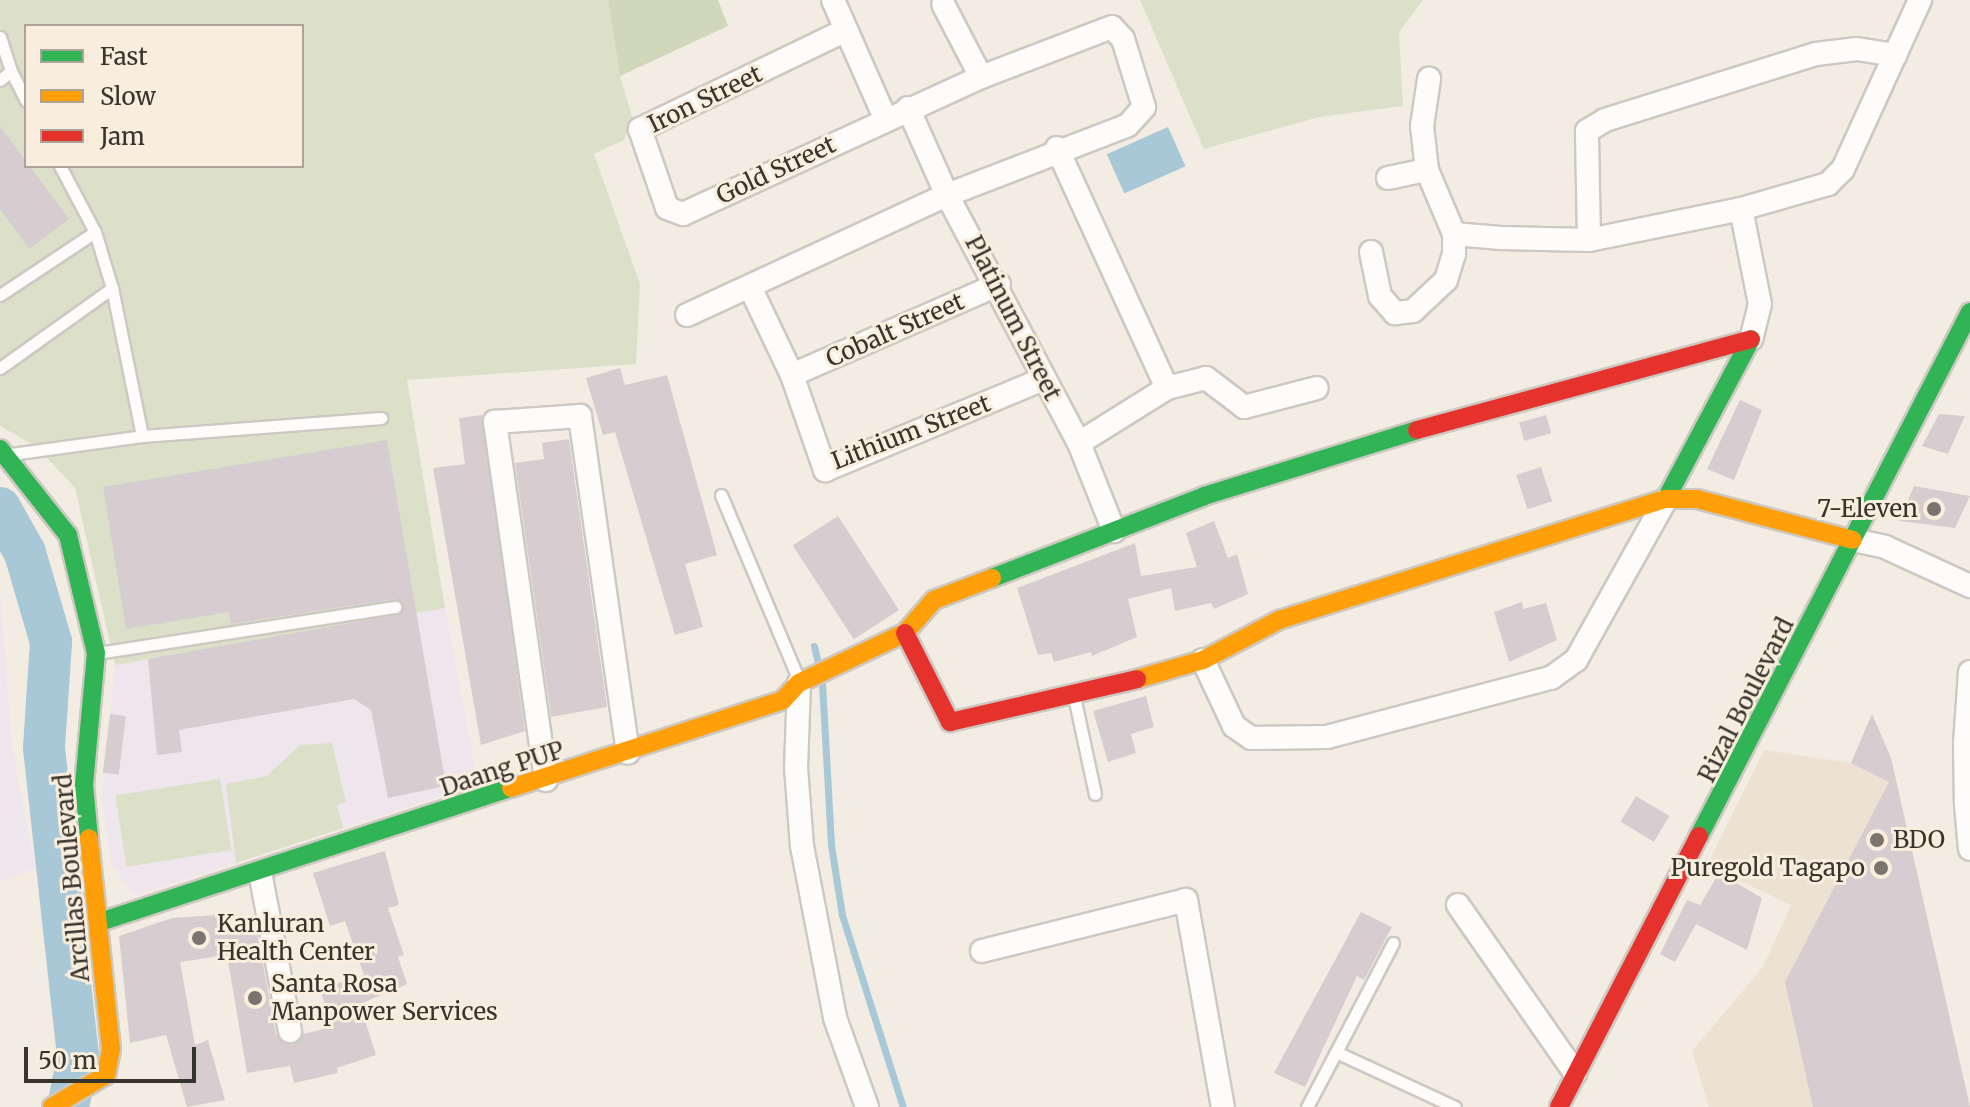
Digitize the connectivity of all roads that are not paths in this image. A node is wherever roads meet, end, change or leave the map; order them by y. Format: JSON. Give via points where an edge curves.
{"nodes":[{"id":1,"x":833,"y":0,"type":"edge"},
{"id":2,"x":1920,"y":0,"type":"edge"},
{"id":3,"x":943,"y":4,"type":"dead end"},
{"id":4,"x":846,"y":30,"type":"junction"},
{"id":5,"x":0,"y":37,"type":"edge"},
{"id":6,"x":1896,"y":55,"type":"junction"},
{"id":7,"x":11,"y":71,"type":"junction"},
{"id":8,"x":981,"y":77,"type":"junction"},
{"id":9,"x":1429,"y":79,"type":"dead end"},
{"id":10,"x":0,"y":80,"type":"edge"},
{"id":11,"x":24,"y":96,"type":"edge"},
{"id":12,"x":908,"y":108,"type":"junction"},
{"id":13,"x":885,"y":118,"type":"junction"},
{"id":14,"x":1057,"y":148,"type":"junction"},
{"id":15,"x":61,"y":168,"type":"edge"},
{"id":16,"x":1427,"y":170,"type":"junction"},
{"id":17,"x":1388,"y":178,"type":"dead end"},
{"id":18,"x":947,"y":195,"type":"junction"},
{"id":19,"x":667,"y":208,"type":"joint"},
{"id":20,"x":1741,"y":209,"type":"junction"},
{"id":21,"x":95,"y":232,"type":"junction"},
{"id":22,"x":1454,"y":234,"type":"junction"},
{"id":23,"x":1589,"y":240,"type":"junction"},
{"id":24,"x":1371,"y":252,"type":"dead end"},
{"id":25,"x":999,"y":284,"type":"junction"},
{"id":26,"x":750,"y":287,"type":"junction"},
{"id":27,"x":112,"y":288,"type":"junction"},
{"id":28,"x":0,"y":295,"type":"edge"},
{"id":29,"x":1970,"y":312,"type":"edge"},
{"id":30,"x":687,"y":315,"type":"dead end"},
{"id":31,"x":1751,"y":339,"type":"junction"},
{"id":32,"x":0,"y":368,"type":"edge"},
{"id":33,"x":792,"y":375,"type":"junction"},
{"id":34,"x":1044,"y":379,"type":"junction"},
{"id":35,"x":1167,"y":388,"type":"junction"},
{"id":36,"x":1317,"y":388,"type":"dead end"},
{"id":37,"x":381,"y":418,"type":"dead end"},
{"id":38,"x":142,"y":436,"type":"junction"},
{"id":39,"x":1079,"y":443,"type":"junction"},
{"id":40,"x":2,"y":454,"type":"edge"},
{"id":41,"x":721,"y":495,"type":"dead end"},
{"id":42,"x":1666,"y":499,"type":"junction"},
{"id":43,"x":1114,"y":531,"type":"junction"},
{"id":44,"x":1853,"y":540,"type":"junction"},
{"id":45,"x":1970,"y":586,"type":"edge"},
{"id":46,"x":395,"y":607,"type":"dead end"},
{"id":47,"x":905,"y":633,"type":"junction"},
{"id":48,"x":96,"y":653,"type":"junction"},
{"id":49,"x":1203,"y":660,"type":"junction"},
{"id":50,"x":1970,"y":672,"type":"edge"},
{"id":51,"x":803,"y":681,"type":"junction"},
{"id":52,"x":1074,"y":697,"type":"junction"},
{"id":53,"x":628,"y":753,"type":"junction"},
{"id":54,"x":546,"y":780,"type":"junction"},
{"id":55,"x":1095,"y":794,"type":"dead end"},
{"id":56,"x":1968,"y":807,"type":"edge"},
{"id":57,"x":1970,"y":849,"type":"edge"},
{"id":58,"x":260,"y":872,"type":"junction"},
{"id":59,"x":1458,"y":905,"type":"dead end"},
{"id":60,"x":100,"y":922,"type":"junction"},
{"id":61,"x":1393,"y":943,"type":"dead end"},
{"id":62,"x":982,"y":951,"type":"dead end"},
{"id":63,"x":290,"y":1031,"type":"dead end"},
{"id":64,"x":1336,"y":1052,"type":"junction"},
{"id":65,"x":1575,"y":1073,"type":"junction"},
{"id":66,"x":52,"y":1107,"type":"edge"},
{"id":67,"x":867,"y":1107,"type":"edge"},
{"id":68,"x":1223,"y":1107,"type":"edge"},
{"id":69,"x":1307,"y":1107,"type":"edge"},
{"id":70,"x":1455,"y":1107,"type":"edge"},
{"id":71,"x":1559,"y":1107,"type":"edge"}],
"edges":[{"from":1,"to":4,"type":"street"},
{"from":2,"to":6,"type":"street"},
{"from":3,"to":8,"type":"street"},
{"from":4,"to":13,"type":"street"},
{"from":4,"to":19,"type":"street","name":"Iron Street","via":[[640,129]]},
{"from":5,"to":7,"type":"lane"},
{"from":6,"to":20,"type":"street","via":[[1843,169],[1828,184]]},
{"from":6,"to":23,"type":"street","via":[[1857,49],[1816,54],[1587,131]]},
{"from":7,"to":10,"type":"lane"},
{"from":7,"to":11,"type":"lane"},
{"from":8,"to":12,"type":"street","name":"Gold Street"},
{"from":8,"to":14,"type":"street","name":"Gold Street","via":[[1112,27],[1118,31],[1144,107],[1128,125]]},
{"from":9,"to":16,"type":"street","via":[[1422,126]]},
{"from":12,"to":13,"type":"street","name":"Gold Street"},
{"from":12,"to":18,"type":"street","name":"Platinum Street"},
{"from":13,"to":19,"type":"street","name":"Gold Street","via":[[683,214]]},
{"from":14,"to":18,"type":"street"},
{"from":14,"to":35,"type":"street"},
{"from":15,"to":21,"type":"lane"},
{"from":16,"to":17,"type":"street"},
{"from":16,"to":22,"type":"street"},
{"from":18,"to":25,"type":"street","name":"Platinum Street"},
{"from":18,"to":26,"type":"street"},
{"from":20,"to":23,"type":"street"},
{"from":20,"to":31,"type":"street","via":[[1760,304]]},
{"from":21,"to":27,"type":"lane"},
{"from":21,"to":28,"type":"lane"},
{"from":22,"to":23,"type":"street"},
{"from":22,"to":24,"type":"street","via":[[1446,280],[1413,311],[1395,313],[1380,296]]},
{"from":25,"to":33,"type":"street","name":"Cobalt Street"},
{"from":25,"to":34,"type":"street","name":"Platinum Street"},
{"from":26,"to":30,"type":"street"},
{"from":26,"to":33,"type":"street","name":"Lithium Street"},
{"from":27,"to":32,"type":"lane"},
{"from":27,"to":38,"type":"lane"},
{"from":29,"to":44,"type":"street","name":"Rizal Boulevard"},
{"from":31,"to":42,"type":"street"},
{"from":31,"to":43,"type":"street","via":[[1333,453]]},
{"from":33,"to":34,"type":"street","name":"Lithium Street","via":[[825,470]]},
{"from":34,"to":39,"type":"street","name":"Platinum Street"},
{"from":35,"to":36,"type":"street","via":[[1206,378],[1244,407]]},
{"from":35,"to":39,"type":"street"},
{"from":37,"to":38,"type":"lane"},
{"from":38,"to":40,"type":"lane"},
{"from":39,"to":43,"type":"street","name":"Platinum Street"},
{"from":40,"to":48,"type":"street","name":"Arcillas Boulevard","via":[[68,535]]},
{"from":41,"to":51,"type":"lane"},
{"from":42,"to":44,"type":"street","via":[[1697,499]]},
{"from":42,"to":49,"type":"street","via":[[1279,620]]},
{"from":42,"to":49,"type":"street","via":[[1576,660],[1551,678],[1327,737],[1251,738],[1234,726]]},
{"from":43,"to":47,"type":"street","via":[[934,600]]},
{"from":44,"to":45,"type":"street","via":[[1885,547]]},
{"from":44,"to":65,"type":"street","name":"Rizal Boulevard"},
{"from":46,"to":48,"type":"lane"},
{"from":47,"to":51,"type":"street","name":"Daang PUP"},
{"from":47,"to":52,"type":"street","via":[[950,722]]},
{"from":48,"to":60,"type":"street","name":"Arcillas Boulevard","via":[[84,785]]},
{"from":49,"to":52,"type":"street"},
{"from":50,"to":56,"type":"street"},
{"from":51,"to":53,"type":"street","name":"Daang PUP","via":[[783,700]]},
{"from":51,"to":67,"type":"street","via":[[796,767],[815,931],[835,1018]]},
{"from":52,"to":55,"type":"lane"},
{"from":53,"to":54,"type":"street","name":"Daang PUP"},
{"from":53,"to":54,"type":"street","via":[[580,416],[495,422]]},
{"from":54,"to":58,"type":"street","name":"Daang PUP"},
{"from":56,"to":57,"type":"street"},
{"from":58,"to":60,"type":"street","name":"Daang PUP"},
{"from":58,"to":63,"type":"street"},
{"from":59,"to":65,"type":"street"},
{"from":60,"to":66,"type":"street","name":"Arcillas Boulevard","via":[[111,1049],[106,1075]]},
{"from":61,"to":64,"type":"lane"},
{"from":62,"to":68,"type":"street","via":[[1186,900]]},
{"from":64,"to":69,"type":"lane"},
{"from":64,"to":70,"type":"lane"},
{"from":65,"to":71,"type":"street","name":"Rizal Boulevard"}]}
